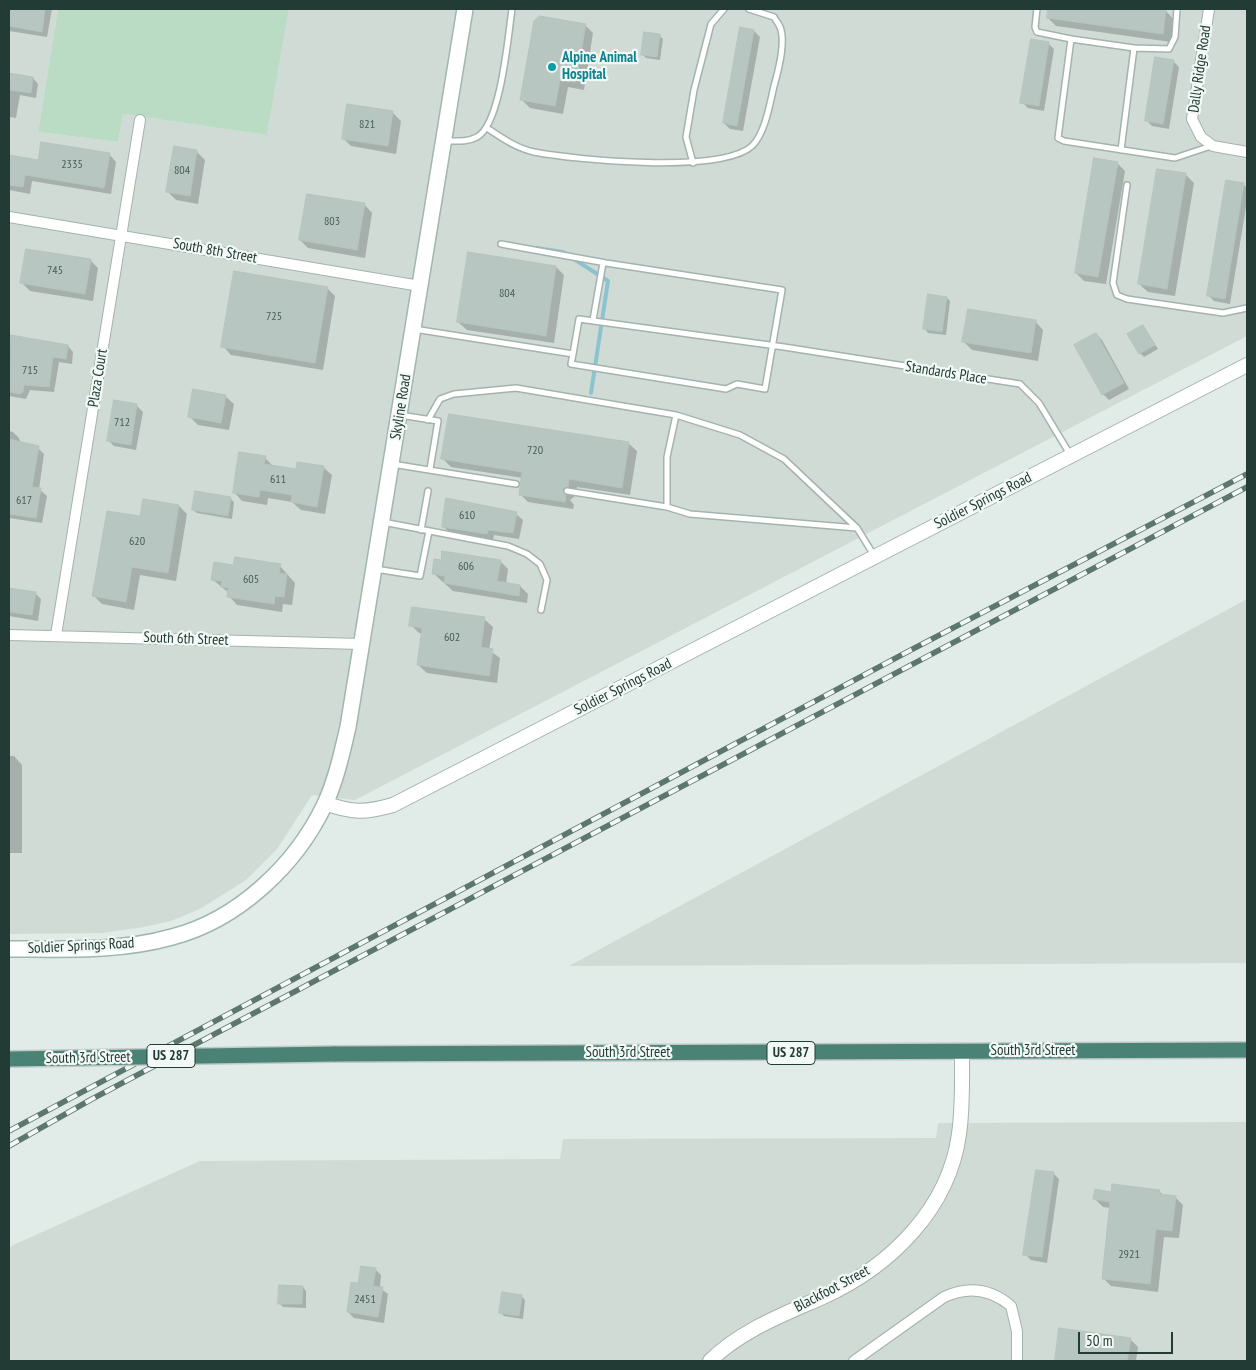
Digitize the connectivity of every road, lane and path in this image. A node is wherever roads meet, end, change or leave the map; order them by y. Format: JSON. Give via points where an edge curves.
{"nodes":[{"id":1,"x":465,"y":9,"type":"edge"},
{"id":2,"x":512,"y":9,"type":"edge"},
{"id":3,"x":724,"y":9,"type":"edge"},
{"id":4,"x":748,"y":9,"type":"edge"},
{"id":5,"x":1037,"y":9,"type":"edge"},
{"id":6,"x":1177,"y":9,"type":"edge"},
{"id":7,"x":1208,"y":9,"type":"edge"},
{"id":8,"x":1072,"y":39,"type":"junction"},
{"id":9,"x":1134,"y":48,"type":"junction"},
{"id":10,"x":140,"y":120,"type":"dead end"},
{"id":11,"x":487,"y":128,"type":"junction"},
{"id":12,"x":443,"y":140,"type":"junction"},
{"id":13,"x":1213,"y":146,"type":"junction"},
{"id":14,"x":1122,"y":150,"type":"junction"},
{"id":15,"x":1247,"y":152,"type":"edge"},
{"id":16,"x":693,"y":163,"type":"junction"},
{"id":17,"x":1127,"y":185,"type":"dead end"},
{"id":18,"x":9,"y":217,"type":"edge"},
{"id":19,"x":122,"y":236,"type":"junction"},
{"id":20,"x":501,"y":244,"type":"dead end"},
{"id":21,"x":603,"y":263,"type":"junction"},
{"id":22,"x":420,"y":286,"type":"junction"},
{"id":23,"x":1247,"y":308,"type":"edge"},
{"id":24,"x":593,"y":320,"type":"junction"},
{"id":25,"x":413,"y":329,"type":"junction"},
{"id":26,"x":773,"y":345,"type":"junction"},
{"id":27,"x":573,"y":354,"type":"junction"},
{"id":28,"x":1247,"y":364,"type":"edge"},
{"id":29,"x":399,"y":414,"type":"junction"},
{"id":30,"x":676,"y":415,"type":"junction"},
{"id":31,"x":428,"y":420,"type":"junction"},
{"id":32,"x":1071,"y":456,"type":"junction"},
{"id":33,"x":392,"y":464,"type":"junction"},
{"id":34,"x":430,"y":469,"type":"junction"},
{"id":35,"x":516,"y":484,"type":"dead end"},
{"id":36,"x":428,"y":490,"type":"dead end"},
{"id":37,"x":567,"y":492,"type":"dead end"},
{"id":38,"x":667,"y":507,"type":"junction"},
{"id":39,"x":382,"y":522,"type":"junction"},
{"id":40,"x":857,"y":528,"type":"junction"},
{"id":41,"x":421,"y":530,"type":"junction"},
{"id":42,"x":429,"y":531,"type":"junction"},
{"id":43,"x":875,"y":557,"type":"junction"},
{"id":44,"x":375,"y":569,"type":"junction"},
{"id":45,"x":541,"y":610,"type":"dead end"},
{"id":46,"x":9,"y":635,"type":"edge"},
{"id":47,"x":56,"y":635,"type":"junction"},
{"id":48,"x":362,"y":644,"type":"junction"},
{"id":49,"x":325,"y":803,"type":"junction"},
{"id":50,"x":9,"y":949,"type":"edge"},
{"id":51,"x":1247,"y":1050,"type":"edge"},
{"id":52,"x":962,"y":1051,"type":"junction"},
{"id":53,"x":9,"y":1059,"type":"edge"},
{"id":54,"x":710,"y":1361,"type":"edge"},
{"id":55,"x":854,"y":1361,"type":"edge"},
{"id":56,"x":1016,"y":1361,"type":"edge"}],
"edges":[{"from":1,"to":12,"type":"main road","name":"Skyline Road"},
{"from":2,"to":11,"type":"lane","via":[[495,109]]},
{"from":3,"to":16,"type":"lane","via":[[711,24],[694,90],[686,137]]},
{"from":4,"to":16,"type":"lane","via":[[774,16],[782,31],[780,65],[765,122],[752,146],[732,158]]},
{"from":5,"to":8,"type":"lane","via":[[1037,32]]},
{"from":6,"to":9,"type":"lane","via":[[1175,37],[1170,49]]},
{"from":7,"to":13,"type":"street","name":"Dally Ridge Road","via":[[1192,118],[1201,137]]},
{"from":8,"to":9,"type":"lane"},
{"from":8,"to":14,"type":"lane","via":[[1058,138]]},
{"from":9,"to":14,"type":"lane"},
{"from":10,"to":19,"type":"street","name":"Plaza Court"},
{"from":11,"to":12,"type":"lane","via":[[477,137],[463,141]]},
{"from":11,"to":16,"type":"lane","via":[[515,146],[534,152],[628,162]]},
{"from":12,"to":22,"type":"main road","name":"Skyline Road"},
{"from":13,"to":14,"type":"lane","via":[[1174,158]]},
{"from":13,"to":15,"type":"street"},
{"from":17,"to":23,"type":"lane","via":[[1113,283],[1117,295],[1136,301],[1223,313]]},
{"from":18,"to":19,"type":"street","name":"South 8th Street"},
{"from":19,"to":22,"type":"street","name":"South 8th Street"},
{"from":19,"to":47,"type":"street","name":"Plaza Court"},
{"from":20,"to":21,"type":"lane"},
{"from":21,"to":24,"type":"lane"},
{"from":21,"to":26,"type":"lane","via":[[782,290]]},
{"from":22,"to":25,"type":"main road","name":"Skyline Road"},
{"from":24,"to":26,"type":"lane","name":"Standards Place"},
{"from":24,"to":27,"type":"lane","via":[[579,318]]},
{"from":25,"to":27,"type":"lane"},
{"from":25,"to":29,"type":"main road","name":"Skyline Road"},
{"from":26,"to":27,"type":"lane","via":[[765,389],[737,384],[726,388],[571,364]]},
{"from":26,"to":32,"type":"lane","name":"Standards Place","via":[[1020,384],[1039,403]]},
{"from":28,"to":32,"type":"street","name":"Soldier Springs Road"},
{"from":29,"to":31,"type":"lane"},
{"from":29,"to":33,"type":"main road","name":"Skyline Road"},
{"from":30,"to":31,"type":"lane","via":[[516,388],[454,394],[440,399]]},
{"from":30,"to":38,"type":"lane","via":[[667,456]]},
{"from":30,"to":40,"type":"lane","via":[[740,435],[784,459]]},
{"from":31,"to":34,"type":"lane","via":[[438,421]]},
{"from":32,"to":43,"type":"street","name":"Soldier Springs Road"},
{"from":33,"to":34,"type":"lane"},
{"from":33,"to":39,"type":"main road","name":"Skyline Road"},
{"from":34,"to":35,"type":"lane"},
{"from":36,"to":41,"type":"lane"},
{"from":37,"to":38,"type":"lane"},
{"from":38,"to":40,"type":"lane","via":[[690,514]]},
{"from":39,"to":41,"type":"lane"},
{"from":39,"to":44,"type":"main road","name":"Skyline Road"},
{"from":40,"to":43,"type":"lane"},
{"from":41,"to":42,"type":"lane"},
{"from":42,"to":44,"type":"lane","via":[[420,576]]},
{"from":42,"to":45,"type":"lane","via":[[508,546],[527,554],[540,564],[547,580]]},
{"from":43,"to":49,"type":"street","name":"Soldier Springs Road","via":[[393,805],[358,812]]},
{"from":44,"to":48,"type":"main road","name":"Skyline Road"},
{"from":46,"to":47,"type":"street","name":"South 6th Street"},
{"from":47,"to":48,"type":"street","name":"South 6th Street"},
{"from":48,"to":49,"type":"main road","name":"Skyline Road","via":[[348,727]]},
{"from":49,"to":50,"type":"main road","name":"Soldier Springs Road","via":[[293,855],[246,900],[202,926],[172,937],[110,947]]},
{"from":51,"to":52,"type":"highway","name":"South 3rd Street","number":"US 287"},
{"from":52,"to":53,"type":"highway","name":"South 3rd Street","number":"US 287","bridge":true},
{"from":52,"to":54,"type":"street","name":"Blackfoot Street","via":[[959,1136],[950,1171],[937,1200],[920,1224],[902,1244],[860,1277],[760,1326],[731,1343]]},
{"from":55,"to":56,"type":"street","via":[[944,1297],[957,1291],[974,1290],[989,1291],[1011,1306],[1017,1330]]}]}
